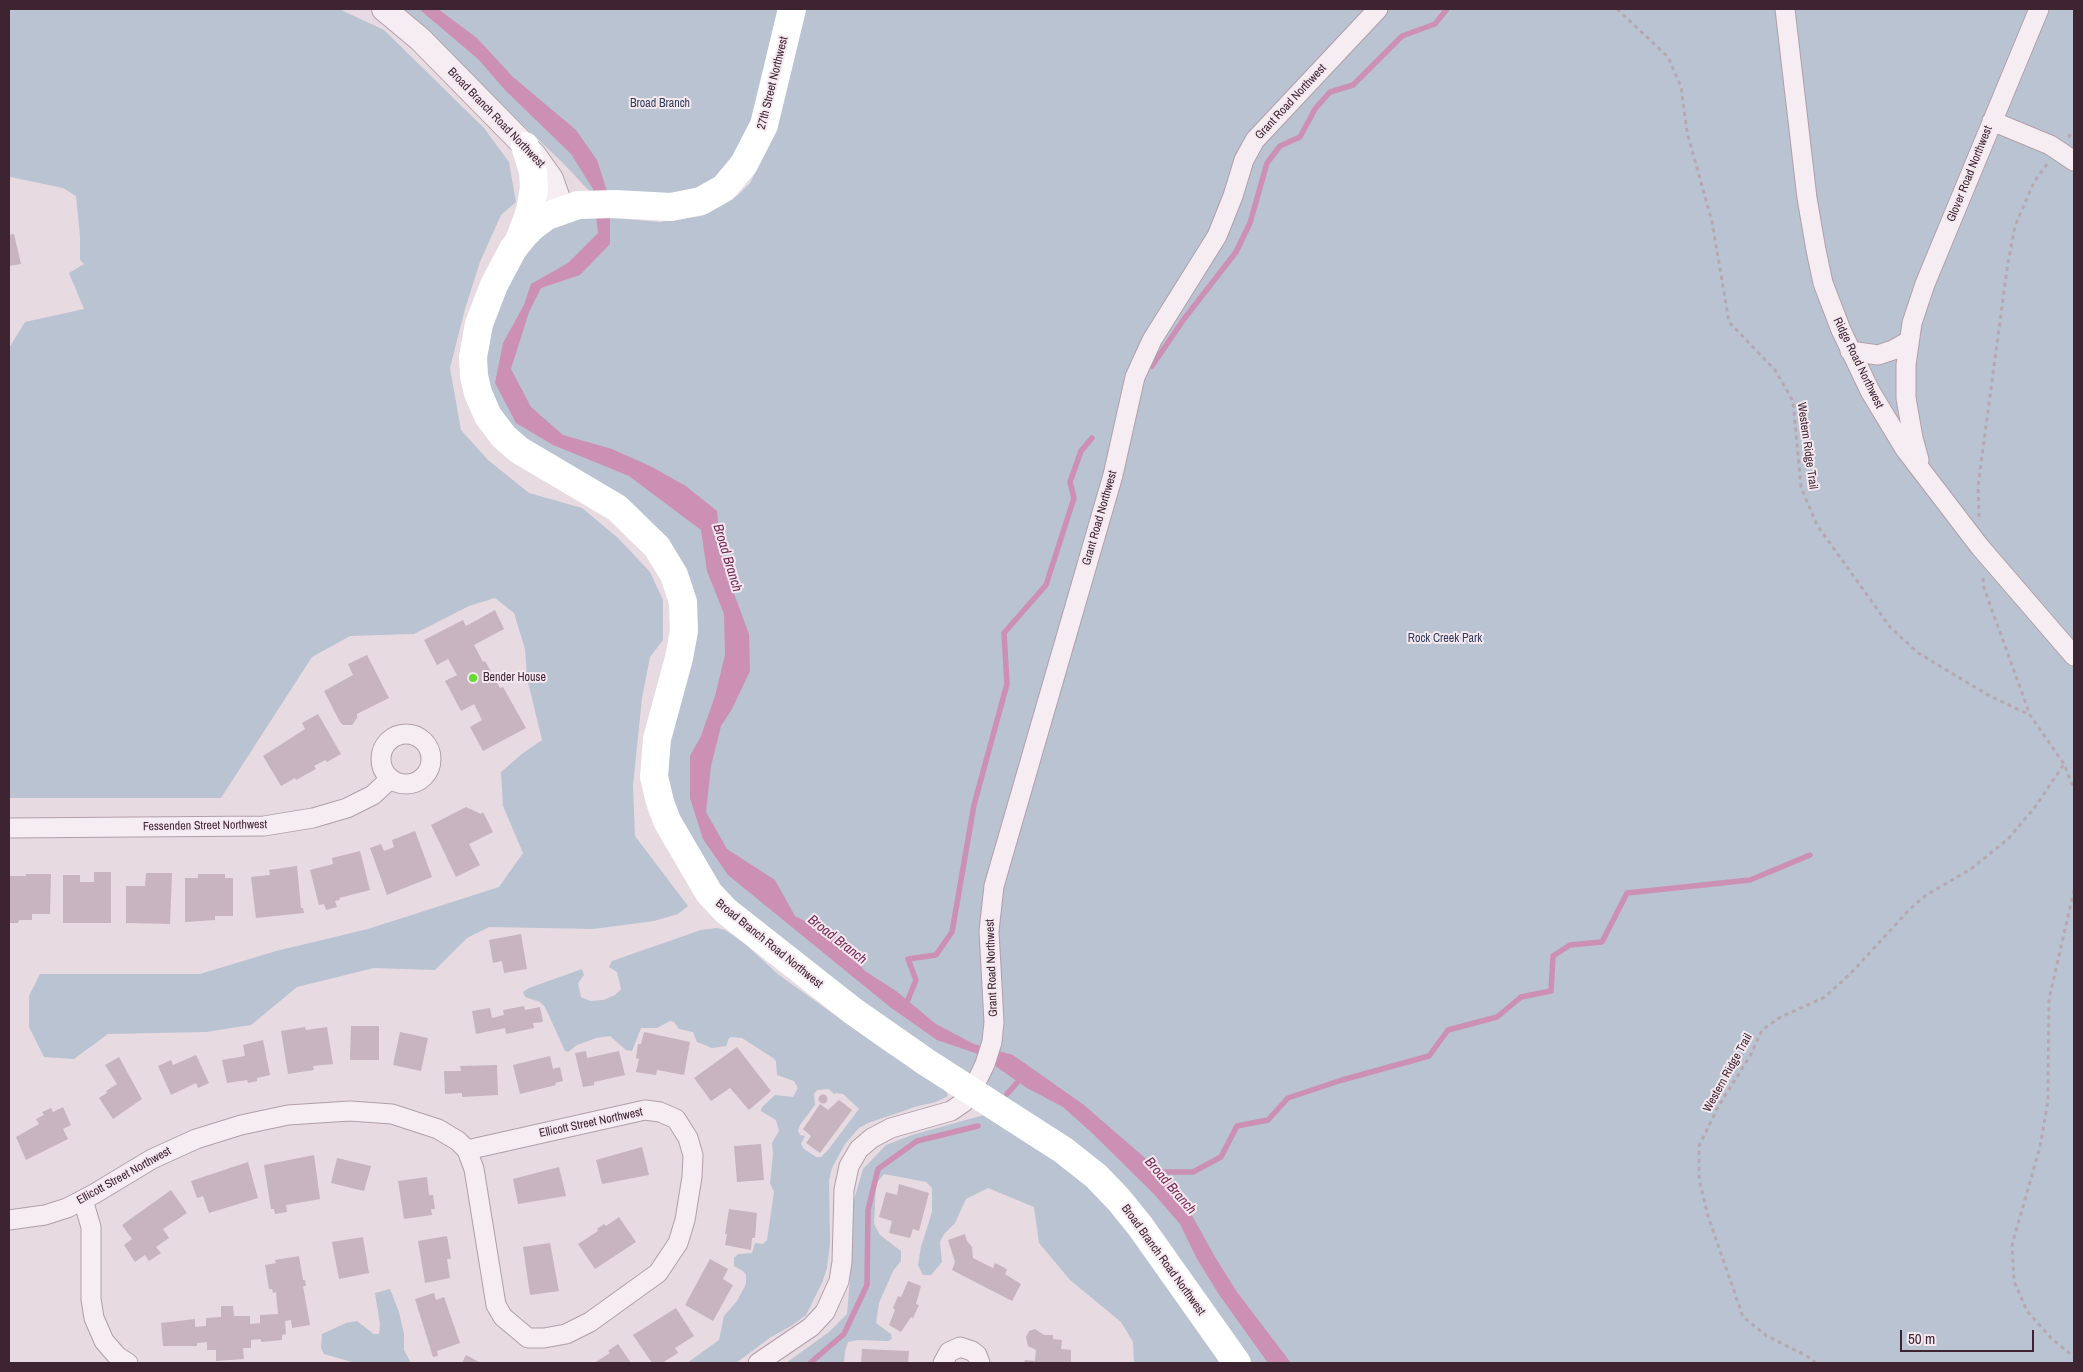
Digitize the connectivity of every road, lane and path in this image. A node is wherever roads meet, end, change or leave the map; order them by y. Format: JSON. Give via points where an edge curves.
{"nodes":[{"id":1,"x":384,"y":9,"type":"edge"},
{"id":2,"x":792,"y":9,"type":"edge"},
{"id":3,"x":1378,"y":9,"type":"edge"},
{"id":4,"x":1617,"y":9,"type":"edge"},
{"id":5,"x":1785,"y":9,"type":"edge"},
{"id":6,"x":2038,"y":9,"type":"edge"},
{"id":7,"x":1992,"y":121,"type":"junction"},
{"id":8,"x":525,"y":146,"type":"junction"},
{"id":9,"x":2074,"y":161,"type":"edge"},
{"id":10,"x":2048,"y":163,"type":"dead end"},
{"id":11,"x":562,"y":210,"type":"junction"},
{"id":12,"x":519,"y":242,"type":"junction"},
{"id":13,"x":1908,"y":341,"type":"junction"},
{"id":14,"x":1850,"y":351,"type":"junction"},
{"id":15,"x":1922,"y":471,"type":"junction"},
{"id":16,"x":1979,"y":522,"type":"dead end"},
{"id":17,"x":1982,"y":572,"type":"dead end"},
{"id":18,"x":2074,"y":656,"type":"edge"},
{"id":19,"x":2030,"y":715,"type":"junction"},
{"id":20,"x":2064,"y":764,"type":"junction"},
{"id":21,"x":390,"y":779,"type":"dead end"},
{"id":22,"x":2074,"y":788,"type":"edge"},
{"id":23,"x":9,"y":828,"type":"edge"},
{"id":24,"x":2074,"y":890,"type":"edge"},
{"id":25,"x":972,"y":1092,"type":"junction"},
{"id":26,"x":467,"y":1150,"type":"junction"},
{"id":27,"x":84,"y":1200,"type":"junction"},
{"id":28,"x":9,"y":1220,"type":"edge"},
{"id":29,"x":2074,"y":1357,"type":"edge"},
{"id":30,"x":128,"y":1363,"type":"edge"},
{"id":31,"x":758,"y":1363,"type":"edge"},
{"id":32,"x":943,"y":1363,"type":"edge"},
{"id":33,"x":980,"y":1363,"type":"edge"},
{"id":34,"x":1237,"y":1363,"type":"edge"},
{"id":35,"x":1816,"y":1363,"type":"edge"}],
"edges":[{"from":1,"to":8,"type":"street","name":"Broad Branch Road Northwest","via":[[420,39]]},
{"from":2,"to":11,"type":"main road","name":"27th Street Northwest","via":[[764,125],[752,152],[731,182],[709,198],[686,205],[656,208],[578,205]]},
{"from":3,"to":25,"type":"street","name":"Grant Road Northwest","via":[[1255,140],[1244,160],[1217,236],[1149,345],[1135,376],[1113,475],[994,886],[989,931],[994,1002],[992,1042]]},
{"from":4,"to":19,"type":"path","name":"Western Ridge Trail","via":[[1668,57],[1682,87],[1687,132],[1712,222],[1729,322],[1775,370],[1793,400],[1802,487],[1817,525],[1890,627],[1918,652],[1990,696]]},
{"from":5,"to":14,"type":"street","name":"Ridge Road Northwest","via":[[1816,250],[1828,299]]},
{"from":6,"to":7,"type":"street","name":"Glover Road Northwest"},
{"from":7,"to":9,"type":"street","via":[[2050,145]]},
{"from":7,"to":13,"type":"street","name":"Glover Road Northwest","via":[[1920,295]]},
{"from":8,"to":11,"type":"street","name":"Broad Branch Road Northwest","via":[[546,171]]},
{"from":8,"to":12,"type":"main road","via":[[534,188]]},
{"from":10,"to":16,"type":"path","via":[[2034,182],[2015,226],[1978,486]]},
{"from":11,"to":12,"type":"main road","name":"Broad Branch Road Northwest","via":[[536,223]]},
{"from":12,"to":25,"type":"main road","name":"Broad Branch Road Northwest","via":[[494,285],[478,324],[473,357],[478,393],[488,416],[504,437],[519,450],[617,508],[657,547],[674,575],[683,602],[684,631],[657,740],[654,767],[657,792],[667,821],[703,884],[726,911],[839,1001]]},
{"from":13,"to":14,"type":"street","via":[[1894,350],[1878,354]]},
{"from":13,"to":15,"type":"street","name":"Glover Road Northwest","via":[[1907,406]]},
{"from":14,"to":15,"type":"street","name":"Ridge Road Northwest","via":[[1885,418]]},
{"from":15,"to":18,"type":"street","name":"Ridge Road Northwest","via":[[1980,546]]},
{"from":17,"to":19,"type":"path","via":[[1984,588]]},
{"from":19,"to":20,"type":"path"},
{"from":20,"to":22,"type":"path"},
{"from":20,"to":35,"type":"path","name":"Western Ridge Trail","via":[[2008,840],[1971,869],[1926,895],[1825,997],[1779,1018],[1762,1030],[1699,1146],[1699,1179],[1708,1216],[1743,1317],[1767,1336]]},
{"from":21,"to":23,"type":"street","name":"Fessenden Street Northwest","via":[[373,795],[347,808],[313,818],[264,826]]},
{"from":24,"to":29,"type":"path","via":[[2049,999],[2048,1100],[2040,1147],[2012,1245],[2014,1281],[2027,1311],[2051,1338]]},
{"from":25,"to":31,"type":"street","via":[[951,1111],[891,1128],[859,1149],[849,1166],[844,1200],[842,1262],[839,1280],[826,1312]]},
{"from":25,"to":34,"type":"main road","name":"Broad Branch Road Northwest","via":[[1062,1150],[1108,1188],[1140,1226]]},
{"from":26,"to":26,"type":"street","name":"Ellicott Street Northwest","via":[[645,1110],[676,1119],[688,1138],[693,1155],[686,1220],[678,1243],[658,1273],[590,1322],[566,1334],[528,1338],[503,1317],[496,1304],[474,1169]]},
{"from":26,"to":27,"type":"street","name":"Ellicott Street Northwest","via":[[438,1129],[392,1114],[350,1111],[288,1115],[218,1132],[174,1148]]},
{"from":27,"to":28,"type":"street","name":"Ellicott Street Northwest","via":[[45,1215]]},
{"from":27,"to":30,"type":"street","via":[[91,1227],[94,1318],[104,1341]]},
{"from":32,"to":33,"type":"street","via":[[949,1352],[960,1347],[972,1350]]}]}
